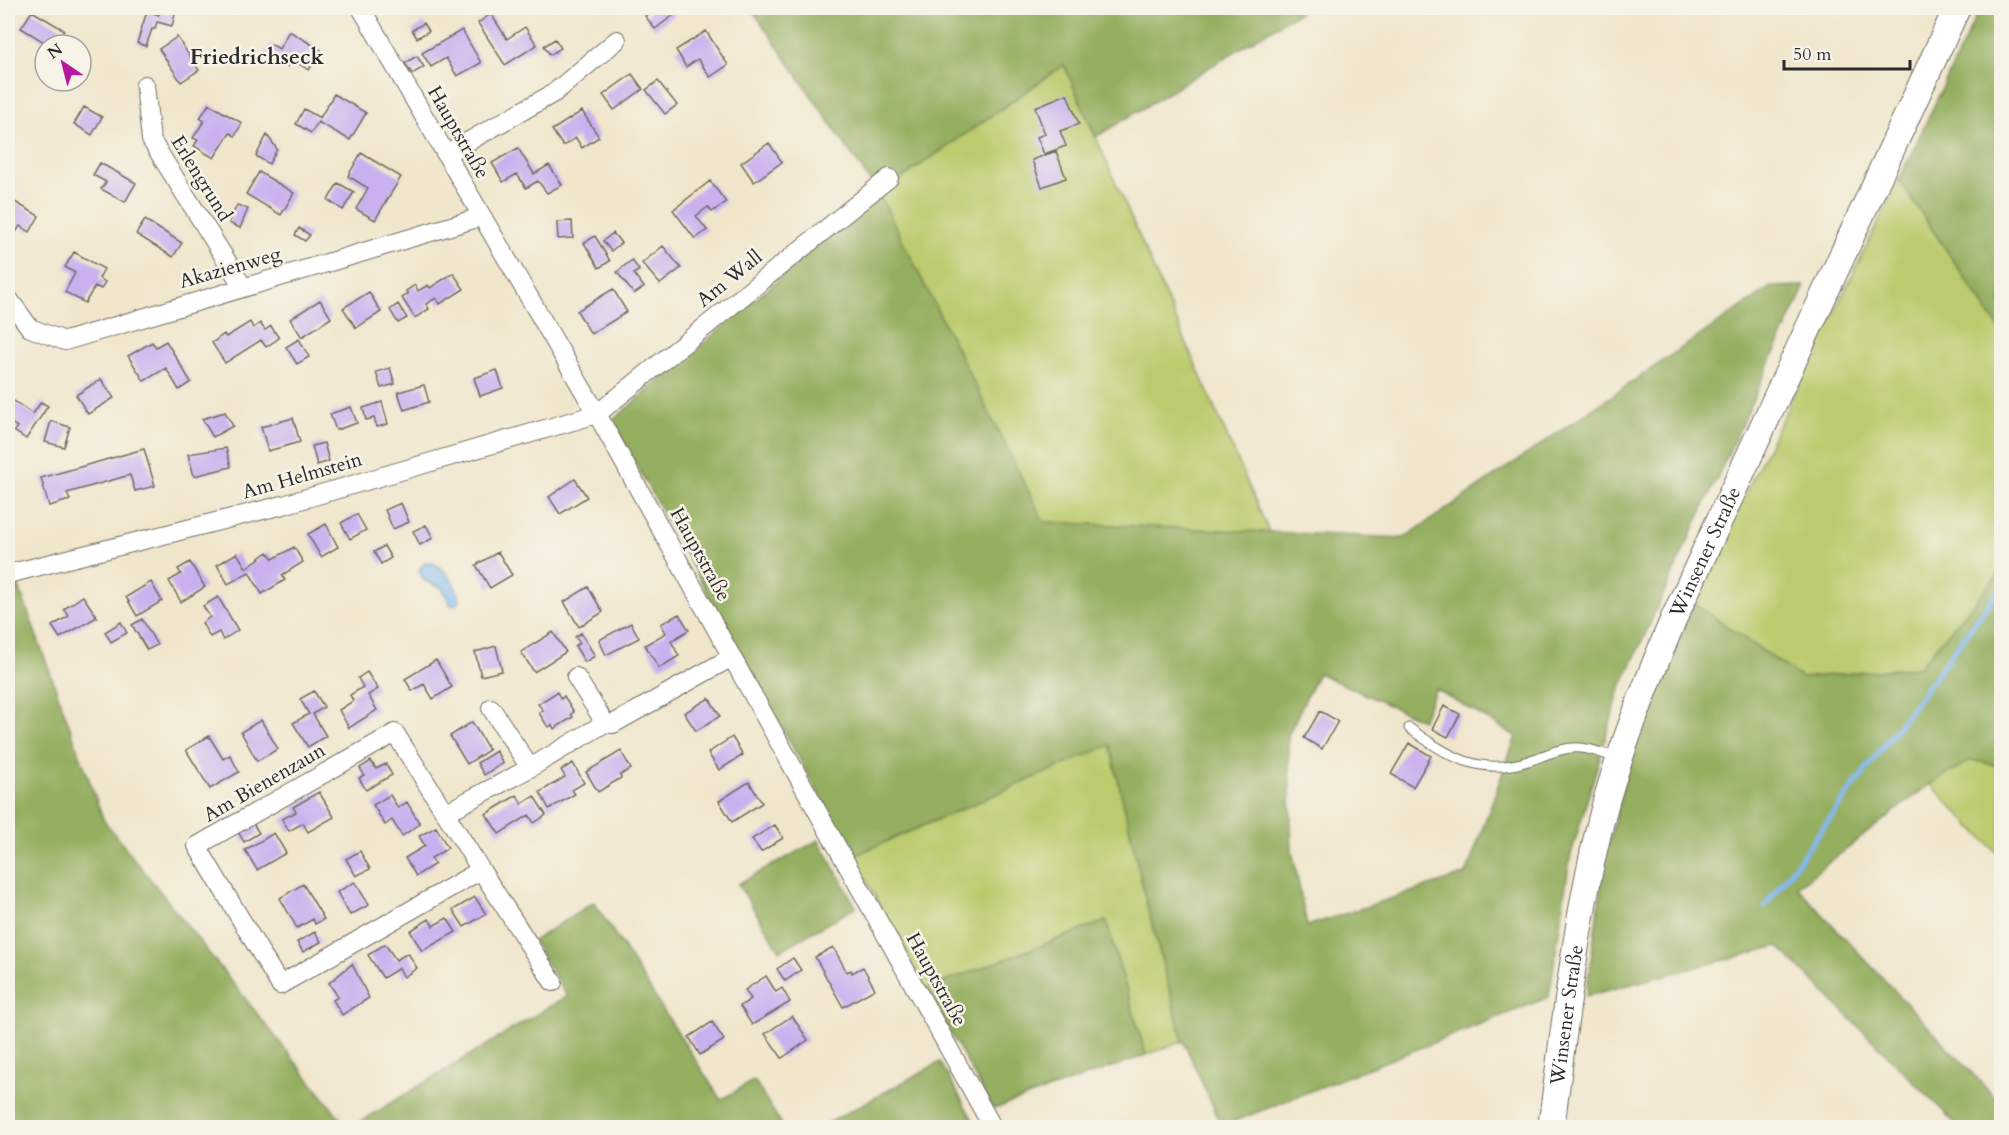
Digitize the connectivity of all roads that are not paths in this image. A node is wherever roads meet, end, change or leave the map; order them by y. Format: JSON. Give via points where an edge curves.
{"nodes":[{"id":1,"x":361,"y":8,"type":"edge"},
{"id":2,"x":1957,"y":8,"type":"edge"},
{"id":3,"x":617,"y":40,"type":"dead end"},
{"id":4,"x":145,"y":85,"type":"dead end"},
{"id":5,"x":446,"y":154,"type":"junction"},
{"id":6,"x":889,"y":178,"type":"dead end"},
{"id":7,"x":481,"y":217,"type":"junction"},
{"id":8,"x":243,"y":287,"type":"junction"},
{"id":9,"x":8,"y":298,"type":"edge"},
{"id":10,"x":597,"y":414,"type":"junction"},
{"id":11,"x":13,"y":573,"type":"edge"},
{"id":12,"x":732,"y":657,"type":"junction"},
{"id":13,"x":576,"y":677,"type":"dead end"},
{"id":14,"x":491,"y":708,"type":"dead end"},
{"id":15,"x":605,"y":723,"type":"junction"},
{"id":16,"x":1409,"y":728,"type":"dead end"},
{"id":17,"x":1620,"y":759,"type":"junction"},
{"id":18,"x":530,"y":768,"type":"junction"},
{"id":19,"x":447,"y":812,"type":"junction"},
{"id":20,"x":481,"y":870,"type":"junction"},
{"id":21,"x":553,"y":982,"type":"dead end"},
{"id":22,"x":993,"y":1128,"type":"edge"},
{"id":23,"x":1551,"y":1128,"type":"edge"}],
"edges":[{"from":1,"to":5,"type":"street","name":"Hauptstraße"},
{"from":2,"to":17,"type":"main road","name":"Winsener Straße","via":[[1674,618]]},
{"from":3,"to":5,"type":"street","via":[[554,93]]},
{"from":4,"to":8,"type":"street","name":"Erlengrund","via":[[151,140]]},
{"from":5,"to":7,"type":"street","name":"Hauptstraße"},
{"from":6,"to":10,"type":"street","name":"Am Wall"},
{"from":7,"to":8,"type":"street","name":"Akazienweg"},
{"from":7,"to":10,"type":"street","name":"Hauptstraße"},
{"from":8,"to":9,"type":"street","name":"Akazienweg","via":[[65,341],[30,328]]},
{"from":10,"to":11,"type":"street","name":"Am Helmstein","via":[[284,505]]},
{"from":10,"to":12,"type":"street","name":"Hauptstraße"},
{"from":12,"to":15,"type":"street","via":[[613,724]]},
{"from":12,"to":22,"type":"street","name":"Hauptstraße"},
{"from":13,"to":15,"type":"street"},
{"from":14,"to":18,"type":"street"},
{"from":15,"to":18,"type":"street"},
{"from":16,"to":17,"type":"lane","via":[[1446,755],[1475,766],[1516,765],[1582,748]]},
{"from":17,"to":23,"type":"main road","name":"Winsener Straße","via":[[1590,870],[1575,949]]},
{"from":18,"to":19,"type":"street"},
{"from":19,"to":20,"type":"street","name":"Am Bienenzaun"},
{"from":19,"to":20,"type":"street","name":"Am Bienenzaun","via":[[395,734],[197,846],[280,985]]},
{"from":20,"to":21,"type":"street","name":"Am Bienenzaun"}]}
